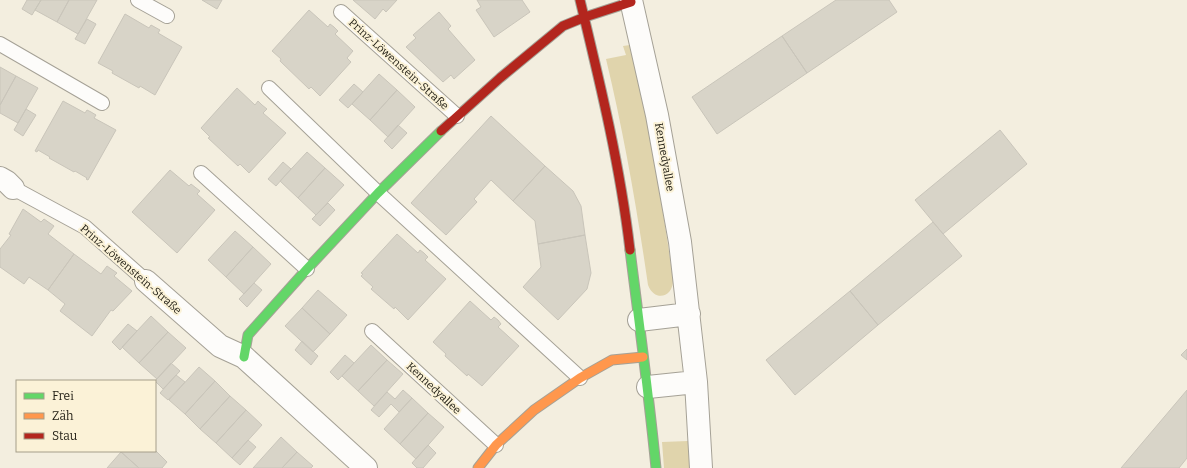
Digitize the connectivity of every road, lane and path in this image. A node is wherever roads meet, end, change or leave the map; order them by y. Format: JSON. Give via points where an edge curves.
{"nodes":[{"id":1,"x":138,"y":0,"type":"edge"},
{"id":2,"x":580,"y":0,"type":"edge"},
{"id":3,"x":631,"y":1,"type":"edge"},
{"id":4,"x":341,"y":12,"type":"dead end"},
{"id":5,"x":167,"y":16,"type":"dead end"},
{"id":6,"x":585,"y":17,"type":"junction"},
{"id":7,"x":0,"y":44,"type":"edge"},
{"id":8,"x":269,"y":88,"type":"dead end"},
{"id":9,"x":102,"y":103,"type":"dead end"},
{"id":10,"x":457,"y":116,"type":"junction"},
{"id":11,"x":201,"y":173,"type":"dead end"},
{"id":12,"x":6,"y":183,"type":"edge"},
{"id":13,"x":378,"y":193,"type":"junction"},
{"id":14,"x":307,"y":268,"type":"junction"},
{"id":15,"x":146,"y":281,"type":"joint"},
{"id":16,"x":688,"y":314,"type":"junction"},
{"id":17,"x":639,"y":320,"type":"junction"},
{"id":18,"x":372,"y":331,"type":"dead end"},
{"id":19,"x":643,"y":357,"type":"junction"},
{"id":20,"x":244,"y":358,"type":"junction"},
{"id":21,"x":580,"y":378,"type":"junction"},
{"id":22,"x":696,"y":382,"type":"junction"},
{"id":23,"x":648,"y":387,"type":"junction"},
{"id":24,"x":496,"y":445,"type":"junction"},
{"id":25,"x":366,"y":468,"type":"edge"},
{"id":26,"x":478,"y":468,"type":"edge"},
{"id":27,"x":656,"y":468,"type":"edge"},
{"id":28,"x":701,"y":468,"type":"edge"}],
"edges":[{"from":1,"to":5,"type":"lane"},
{"from":2,"to":6,"type":"street"},
{"from":3,"to":6,"type":"street","name":"Kennedyallee"},
{"from":3,"to":16,"type":"street","name":"Kennedyallee","via":[[657,115],[680,242]]},
{"from":4,"to":10,"type":"lane","name":"Prinz-Löwenstein-Straße"},
{"from":6,"to":10,"type":"street","name":"Prinz-Löwenstein-Straße","via":[[562,26]]},
{"from":6,"to":17,"type":"street","via":[[625,208]]},
{"from":7,"to":9,"type":"lane"},
{"from":8,"to":13,"type":"lane"},
{"from":10,"to":13,"type":"street","name":"Prinz-Löwenstein-Straße"},
{"from":11,"to":14,"type":"lane"},
{"from":12,"to":15,"type":"lane","name":"Prinz-Löwenstein-Straße","via":[[85,227]]},
{"from":13,"to":14,"type":"street","name":"Prinz-Löwenstein-Straße"},
{"from":13,"to":21,"type":"lane"},
{"from":14,"to":20,"type":"street","name":"Prinz-Löwenstein-Straße","via":[[248,335]]},
{"from":15,"to":20,"type":"street","name":"Prinz-Löwenstein-Straße","via":[[220,346]]},
{"from":16,"to":17,"type":"street"},
{"from":16,"to":22,"type":"street","name":"Kennedyallee"},
{"from":17,"to":19,"type":"street"},
{"from":18,"to":24,"type":"lane","name":"Kennedyallee"},
{"from":19,"to":21,"type":"street","via":[[612,360]]},
{"from":19,"to":23,"type":"street"},
{"from":20,"to":25,"type":"street","name":"Prinz-Löwenstein-Straße"},
{"from":21,"to":24,"type":"street","via":[[534,410]]},
{"from":22,"to":23,"type":"street"},
{"from":22,"to":28,"type":"street","name":"Kennedyallee"},
{"from":23,"to":27,"type":"street"},
{"from":24,"to":26,"type":"street"}]}
